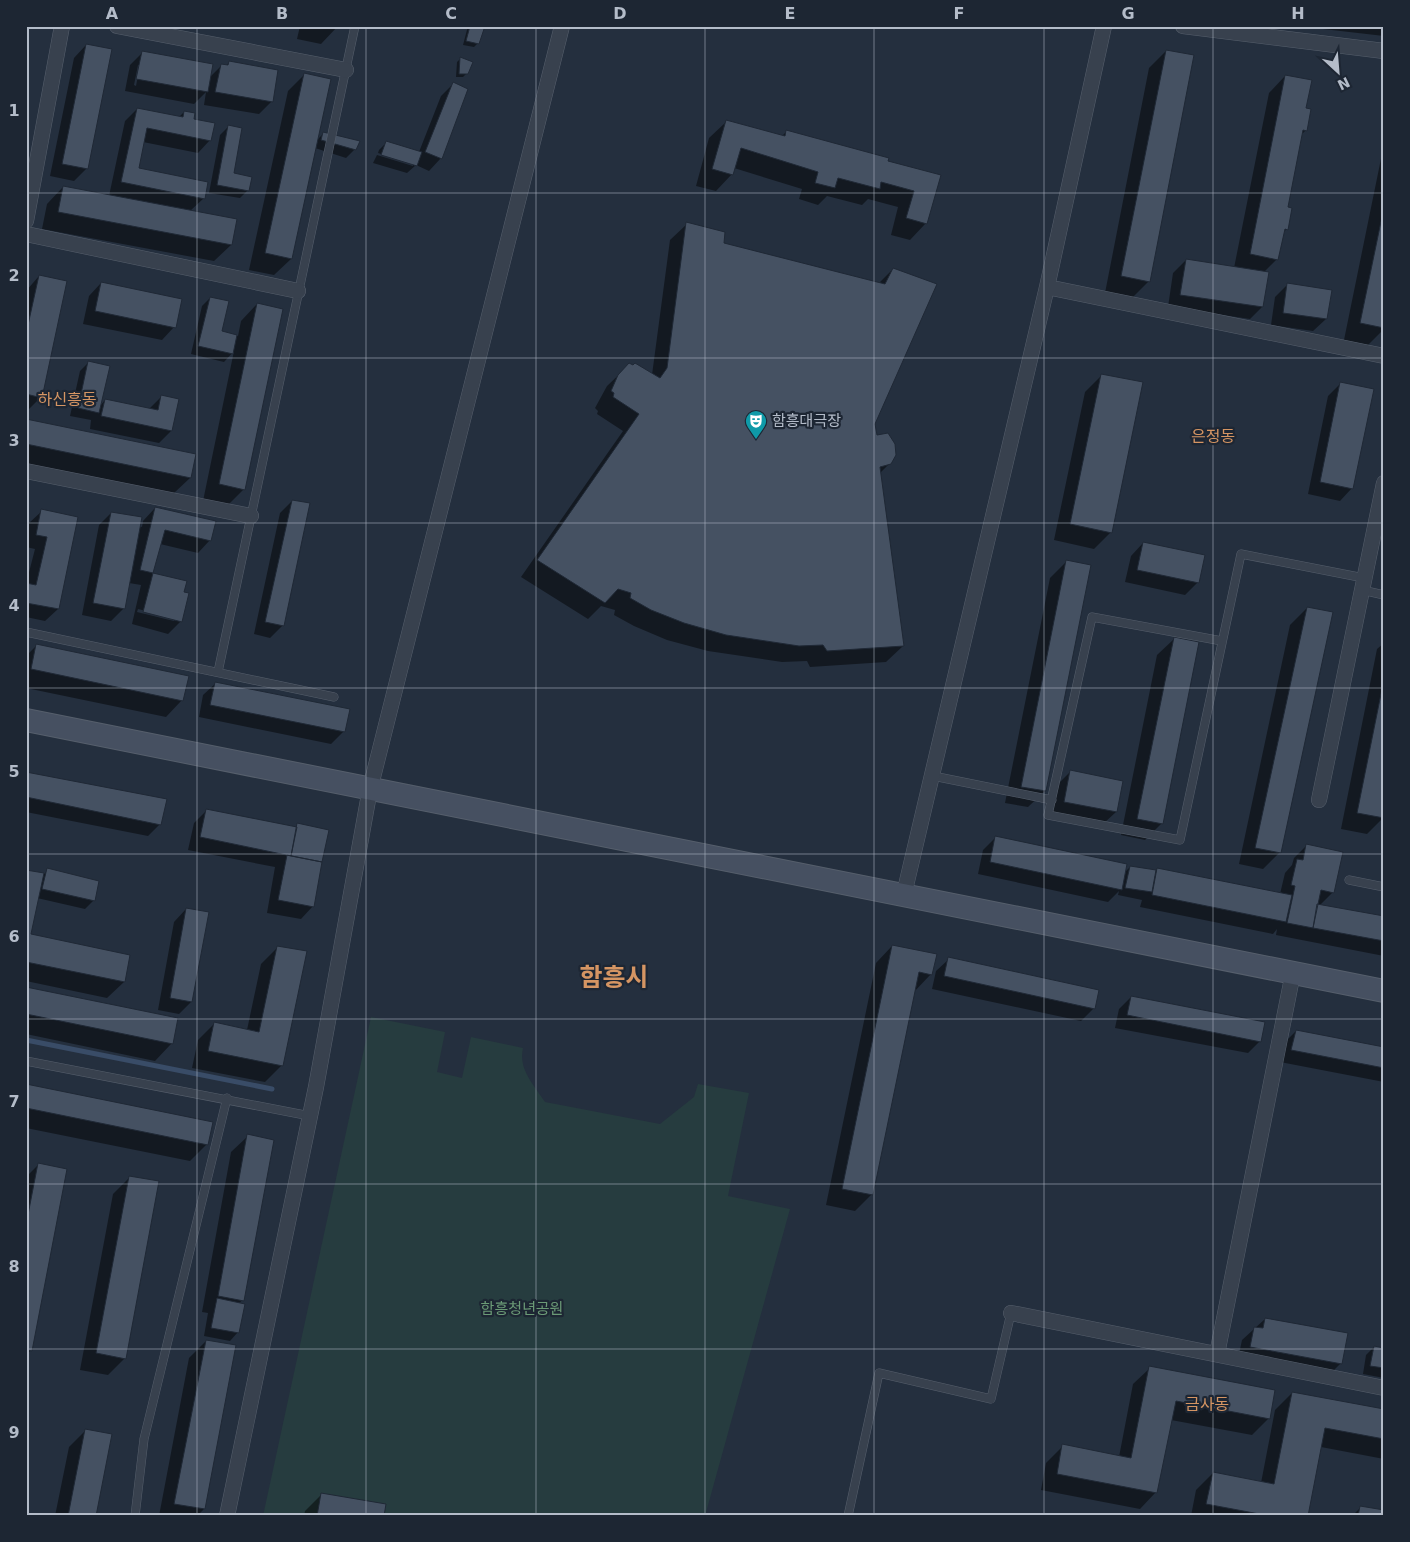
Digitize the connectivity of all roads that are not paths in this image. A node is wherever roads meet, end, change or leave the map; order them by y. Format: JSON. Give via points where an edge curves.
{"nodes":[{"id":1,"x":62,"y":26,"type":"edge"},
{"id":2,"x":117,"y":26,"type":"edge"},
{"id":3,"x":355,"y":26,"type":"edge"},
{"id":4,"x":562,"y":26,"type":"edge"},
{"id":5,"x":1104,"y":26,"type":"edge"},
{"id":6,"x":1183,"y":26,"type":"edge"},
{"id":7,"x":1384,"y":51,"type":"edge"},
{"id":8,"x":346,"y":70,"type":"junction"},
{"id":9,"x":33,"y":148,"type":"edge"},
{"id":10,"x":26,"y":221,"type":"edge"},
{"id":11,"x":26,"y":234,"type":"edge"},
{"id":12,"x":1047,"y":287,"type":"junction"},
{"id":13,"x":298,"y":292,"type":"junction"},
{"id":14,"x":1384,"y":356,"type":"edge"},
{"id":15,"x":26,"y":471,"type":"edge"},
{"id":16,"x":1384,"y":483,"type":"edge"},
{"id":17,"x":251,"y":516,"type":"junction"},
{"id":18,"x":1363,"y":584,"type":"junction"},
{"id":19,"x":1384,"y":594,"type":"edge"},
{"id":20,"x":26,"y":632,"type":"edge"},
{"id":21,"x":1222,"y":641,"type":"junction"},
{"id":22,"x":218,"y":672,"type":"junction"},
{"id":23,"x":334,"y":696,"type":"dead end"},
{"id":24,"x":26,"y":720,"type":"edge"},
{"id":25,"x":933,"y":776,"type":"junction"},
{"id":26,"x":370,"y":789,"type":"junction"},
{"id":27,"x":1052,"y":800,"type":"junction"},
{"id":28,"x":1319,"y":800,"type":"dead end"},
{"id":29,"x":1349,"y":880,"type":"dead end"},
{"id":30,"x":1384,"y":887,"type":"edge"},
{"id":31,"x":904,"y":894,"type":"junction"},
{"id":32,"x":1293,"y":973,"type":"junction"},
{"id":33,"x":1384,"y":991,"type":"edge"},
{"id":34,"x":26,"y":1061,"type":"edge"},
{"id":35,"x":227,"y":1098,"type":"junction"},
{"id":36,"x":310,"y":1116,"type":"junction"},
{"id":37,"x":1011,"y":1313,"type":"joint"},
{"id":38,"x":1217,"y":1354,"type":"junction"},
{"id":39,"x":1384,"y":1388,"type":"edge"},
{"id":40,"x":135,"y":1516,"type":"edge"},
{"id":41,"x":227,"y":1516,"type":"edge"},
{"id":42,"x":848,"y":1516,"type":"edge"}],
"edges":[{"from":1,"to":9,"type":"street"},
{"from":2,"to":8,"type":"street"},
{"from":3,"to":8,"type":"lane"},
{"from":4,"to":26,"type":"street"},
{"from":5,"to":12,"type":"street"},
{"from":6,"to":7,"type":"street"},
{"from":8,"to":13,"type":"lane"},
{"from":9,"to":10,"type":"street"},
{"from":11,"to":13,"type":"street"},
{"from":12,"to":14,"type":"street"},
{"from":12,"to":25,"type":"street"},
{"from":13,"to":17,"type":"lane"},
{"from":15,"to":17,"type":"street"},
{"from":16,"to":18,"type":"street"},
{"from":17,"to":22,"type":"lane"},
{"from":18,"to":19,"type":"lane"},
{"from":18,"to":21,"type":"lane","via":[[1241,554]]},
{"from":18,"to":28,"type":"street"},
{"from":20,"to":22,"type":"lane"},
{"from":21,"to":27,"type":"lane","via":[[1092,616]]},
{"from":21,"to":27,"type":"lane","via":[[1180,840],[1048,815]]},
{"from":22,"to":23,"type":"lane"},
{"from":24,"to":26,"type":"street"},
{"from":25,"to":27,"type":"lane"},
{"from":25,"to":31,"type":"street"},
{"from":26,"to":31,"type":"street"},
{"from":26,"to":36,"type":"street"},
{"from":29,"to":30,"type":"lane"},
{"from":31,"to":32,"type":"street"},
{"from":32,"to":33,"type":"street"},
{"from":32,"to":38,"type":"street"},
{"from":34,"to":35,"type":"lane"},
{"from":35,"to":36,"type":"lane"},
{"from":35,"to":40,"type":"lane","via":[[144,1439]]},
{"from":36,"to":41,"type":"street"},
{"from":37,"to":38,"type":"street"},
{"from":37,"to":42,"type":"lane","via":[[991,1399],[879,1373]]},
{"from":38,"to":39,"type":"street"}]}
